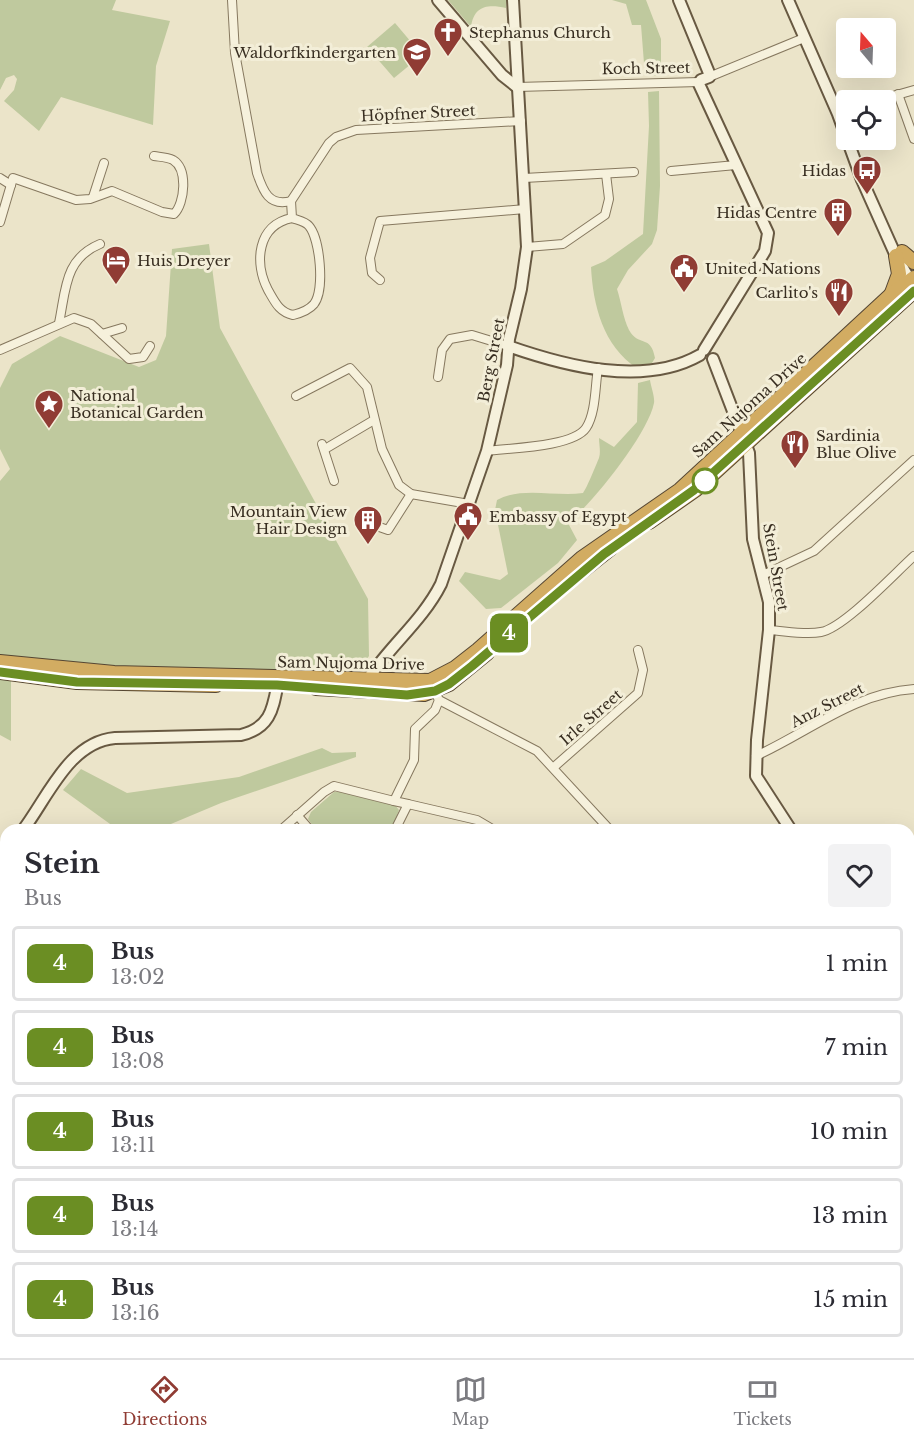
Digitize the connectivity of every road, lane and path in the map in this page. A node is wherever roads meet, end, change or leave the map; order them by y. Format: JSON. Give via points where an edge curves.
{"nodes":[{"id":1,"x":232,"y":0,"type":"edge"},
{"id":2,"x":438,"y":0,"type":"edge"},
{"id":3,"x":513,"y":0,"type":"edge"},
{"id":4,"x":679,"y":0,"type":"edge"},
{"id":5,"x":788,"y":0,"type":"edge"},
{"id":6,"x":804,"y":38,"type":"junction"},
{"id":7,"x":710,"y":77,"type":"junction"},
{"id":8,"x":699,"y":82,"type":"junction"},
{"id":9,"x":517,"y":87,"type":"junction"},
{"id":10,"x":914,"y":90,"type":"edge"},
{"id":11,"x":898,"y":94,"type":"joint"},
{"id":12,"x":836,"y":104,"type":"edge"},
{"id":13,"x":521,"y":121,"type":"junction"},
{"id":14,"x":914,"y":139,"type":"edge"},
{"id":15,"x":850,"y":150,"type":"edge"},
{"id":16,"x":855,"y":150,"type":"edge"},
{"id":17,"x":154,"y":156,"type":"dead end"},
{"id":18,"x":104,"y":163,"type":"dead end"},
{"id":19,"x":736,"y":165,"type":"junction"},
{"id":20,"x":671,"y":171,"type":"dead end"},
{"id":21,"x":633,"y":172,"type":"dead end"},
{"id":22,"x":606,"y":174,"type":"junction"},
{"id":23,"x":0,"y":178,"type":"edge"},
{"id":24,"x":524,"y":178,"type":"junction"},
{"id":25,"x":11,"y":185,"type":"junction"},
{"id":26,"x":93,"y":197,"type":"junction"},
{"id":27,"x":291,"y":201,"type":"junction"},
{"id":28,"x":279,"y":204,"type":"junction"},
{"id":29,"x":525,"y":208,"type":"junction"},
{"id":30,"x":292,"y":218,"type":"junction"},
{"id":31,"x":281,"y":220,"type":"junction"},
{"id":32,"x":0,"y":222,"type":"edge"},
{"id":33,"x":100,"y":244,"type":"dead end"},
{"id":34,"x":527,"y":247,"type":"junction"},
{"id":35,"x":899,"y":254,"type":"junction"},
{"id":36,"x":914,"y":262,"type":"edge"},
{"id":37,"x":380,"y":280,"type":"dead end"},
{"id":38,"x":913,"y":282,"type":"edge"},
{"id":39,"x":891,"y":295,"type":"junction"},
{"id":40,"x":59,"y":323,"type":"junction"},
{"id":41,"x":122,"y":328,"type":"dead end"},
{"id":42,"x":102,"y":334,"type":"junction"},
{"id":43,"x":150,"y":346,"type":"dead end"},
{"id":44,"x":508,"y":346,"type":"junction"},
{"id":45,"x":0,"y":350,"type":"edge"},
{"id":46,"x":706,"y":356,"type":"junction"},
{"id":47,"x":598,"y":368,"type":"junction"},
{"id":48,"x":438,"y":377,"type":"dead end"},
{"id":49,"x":296,"y":396,"type":"dead end"},
{"id":50,"x":374,"y":420,"type":"junction"},
{"id":51,"x":744,"y":439,"type":"junction"},
{"id":52,"x":487,"y":450,"type":"junction"},
{"id":53,"x":914,"y":460,"type":"edge"},
{"id":54,"x":334,"y":481,"type":"dead end"},
{"id":55,"x":411,"y":494,"type":"junction"},
{"id":56,"x":469,"y":504,"type":"junction"},
{"id":57,"x":365,"y":522,"type":"dead end"},
{"id":58,"x":914,"y":556,"type":"edge"},
{"id":59,"x":763,"y":575,"type":"junction"},
{"id":60,"x":770,"y":630,"type":"junction"},
{"id":61,"x":638,"y":650,"type":"dead end"},
{"id":62,"x":0,"y":662,"type":"edge"},
{"id":63,"x":0,"y":672,"type":"edge"},
{"id":64,"x":278,"y":681,"type":"junction"},
{"id":65,"x":363,"y":685,"type":"junction"},
{"id":66,"x":914,"y":689,"type":"edge"},
{"id":67,"x":435,"y":691,"type":"junction"},
{"id":68,"x":756,"y":756,"type":"junction"},
{"id":69,"x":554,"y":767,"type":"junction"},
{"id":70,"x":394,"y":801,"type":"junction"},
{"id":71,"x":408,"y":804,"type":"junction"},
{"id":72,"x":297,"y":815,"type":"junction"},
{"id":73,"x":31,"y":824,"type":"edge"},
{"id":74,"x":287,"y":824,"type":"edge"},
{"id":75,"x":305,"y":824,"type":"edge"},
{"id":76,"x":398,"y":824,"type":"edge"},
{"id":77,"x":484,"y":824,"type":"edge"},
{"id":78,"x":605,"y":824,"type":"edge"},
{"id":79,"x":787,"y":824,"type":"edge"}],
"edges":[{"from":1,"to":28,"type":"street","via":[[235,53],[257,173],[269,198]]},
{"from":2,"to":9,"type":"street","via":[[502,75]]},
{"from":3,"to":9,"type":"street","name":"Berg Street"},
{"from":4,"to":7,"type":"street"},
{"from":5,"to":6,"type":"street"},
{"from":6,"to":7,"type":"street","name":"Koch Street"},
{"from":6,"to":12,"type":"street"},
{"from":7,"to":8,"type":"street","name":"Koch Street"},
{"from":8,"to":9,"type":"street","name":"Koch Street"},
{"from":8,"to":19,"type":"street"},
{"from":9,"to":13,"type":"street","name":"Berg Street"},
{"from":10,"to":11,"type":"street"},
{"from":11,"to":14,"type":"street"},
{"from":13,"to":24,"type":"street","name":"Berg Street"},
{"from":13,"to":27,"type":"street","name":"Höpfner Street","via":[[356,130],[336,136]]},
{"from":15,"to":35,"type":"street"},
{"from":16,"to":35,"type":"street"},
{"from":17,"to":26,"type":"street","via":[[178,165],[183,188],[174,214],[112,191]]},
{"from":18,"to":26,"type":"street"},
{"from":19,"to":20,"type":"street"},
{"from":19,"to":46,"type":"street","via":[[765,222],[768,242],[714,335]]},
{"from":21,"to":22,"type":"street"},
{"from":22,"to":24,"type":"street"},
{"from":22,"to":34,"type":"street","via":[[609,199],[605,215],[564,244]]},
{"from":23,"to":25,"type":"street"},
{"from":24,"to":29,"type":"street","name":"Berg Street"},
{"from":25,"to":26,"type":"street","via":[[13,178],[76,200]]},
{"from":25,"to":32,"type":"street"},
{"from":27,"to":28,"type":"street"},
{"from":27,"to":30,"type":"street"},
{"from":28,"to":31,"type":"street"},
{"from":29,"to":34,"type":"street","name":"Berg Street"},
{"from":29,"to":37,"type":"street","via":[[381,220],[370,258],[372,273]]},
{"from":30,"to":31,"type":"street"},
{"from":30,"to":31,"type":"street","via":[[309,225],[315,236],[320,274],[315,303],[293,315],[276,305],[260,276],[261,249]]},
{"from":33,"to":40,"type":"street","via":[[78,257],[67,280]]},
{"from":34,"to":44,"type":"street","name":"Berg Street"},
{"from":35,"to":36,"type":"highway"},
{"from":35,"to":38,"type":"street"},
{"from":35,"to":39,"type":"highway","via":[[899,274]]},
{"from":38,"to":39,"type":"highway","name":"Sam Nujoma Drive"},
{"from":38,"to":51,"type":"highway","name":"Sam Nujoma Drive"},
{"from":39,"to":51,"type":"highway","name":"Sam Nujoma Drive"},
{"from":40,"to":42,"type":"street","via":[[79,318]]},
{"from":40,"to":45,"type":"street"},
{"from":41,"to":42,"type":"street"},
{"from":42,"to":43,"type":"street","via":[[129,359],[143,357]]},
{"from":44,"to":47,"type":"street"},
{"from":44,"to":48,"type":"street","via":[[472,335],[450,339],[442,350]]},
{"from":44,"to":52,"type":"street","name":"Berg Street"},
{"from":46,"to":47,"type":"street","via":[[644,373]]},
{"from":46,"to":51,"type":"street","name":"Stein Street","via":[[719,376]]},
{"from":47,"to":52,"type":"street","via":[[590,420],[580,434],[556,442]]},
{"from":49,"to":50,"type":"street","via":[[349,368],[367,387]]},
{"from":50,"to":54,"type":"street","via":[[324,447]]},
{"from":50,"to":55,"type":"street","via":[[395,480]]},
{"from":51,"to":59,"type":"street","name":"Stein Street","via":[[750,464],[753,538]]},
{"from":51,"to":67,"type":"highway","name":"Sam Nujoma Drive","via":[[685,498],[604,554],[472,666]]},
{"from":52,"to":56,"type":"street","name":"Berg Street"},
{"from":53,"to":59,"type":"street","via":[[814,551]]},
{"from":55,"to":56,"type":"street"},
{"from":55,"to":57,"type":"street","via":[[388,530]]},
{"from":56,"to":65,"type":"street","name":"Berg Street","via":[[436,594]]},
{"from":58,"to":60,"type":"street","via":[[827,630]]},
{"from":59,"to":60,"type":"street","name":"Stein Street"},
{"from":60,"to":68,"type":"street","name":"Stein Street"},
{"from":61,"to":69,"type":"street","name":"Irle Street","via":[[643,670],[638,693]]},
{"from":62,"to":64,"type":"highway","name":"Sam Nujoma Drive","via":[[114,673]]},
{"from":63,"to":64,"type":"highway","name":"Sam Nujoma Drive","via":[[77,682]]},
{"from":64,"to":65,"type":"highway","name":"Sam Nujoma Drive"},
{"from":64,"to":73,"type":"street","via":[[267,720],[251,732],[115,738],[94,743],[73,759]]},
{"from":65,"to":67,"type":"highway","name":"Sam Nujoma Drive","via":[[407,695]]},
{"from":66,"to":68,"type":"street","name":"Anz Street","via":[[859,702]]},
{"from":67,"to":69,"type":"street","via":[[523,741]]},
{"from":67,"to":70,"type":"street","via":[[435,710],[415,729],[414,760]]},
{"from":68,"to":79,"type":"street","name":"Stein Street","via":[[758,781]]},
{"from":69,"to":78,"type":"street"},
{"from":70,"to":71,"type":"street"},
{"from":70,"to":72,"type":"street","via":[[334,786]]},
{"from":71,"to":76,"type":"street"},
{"from":71,"to":77,"type":"street"},
{"from":72,"to":74,"type":"street"},
{"from":72,"to":75,"type":"street"}]}
